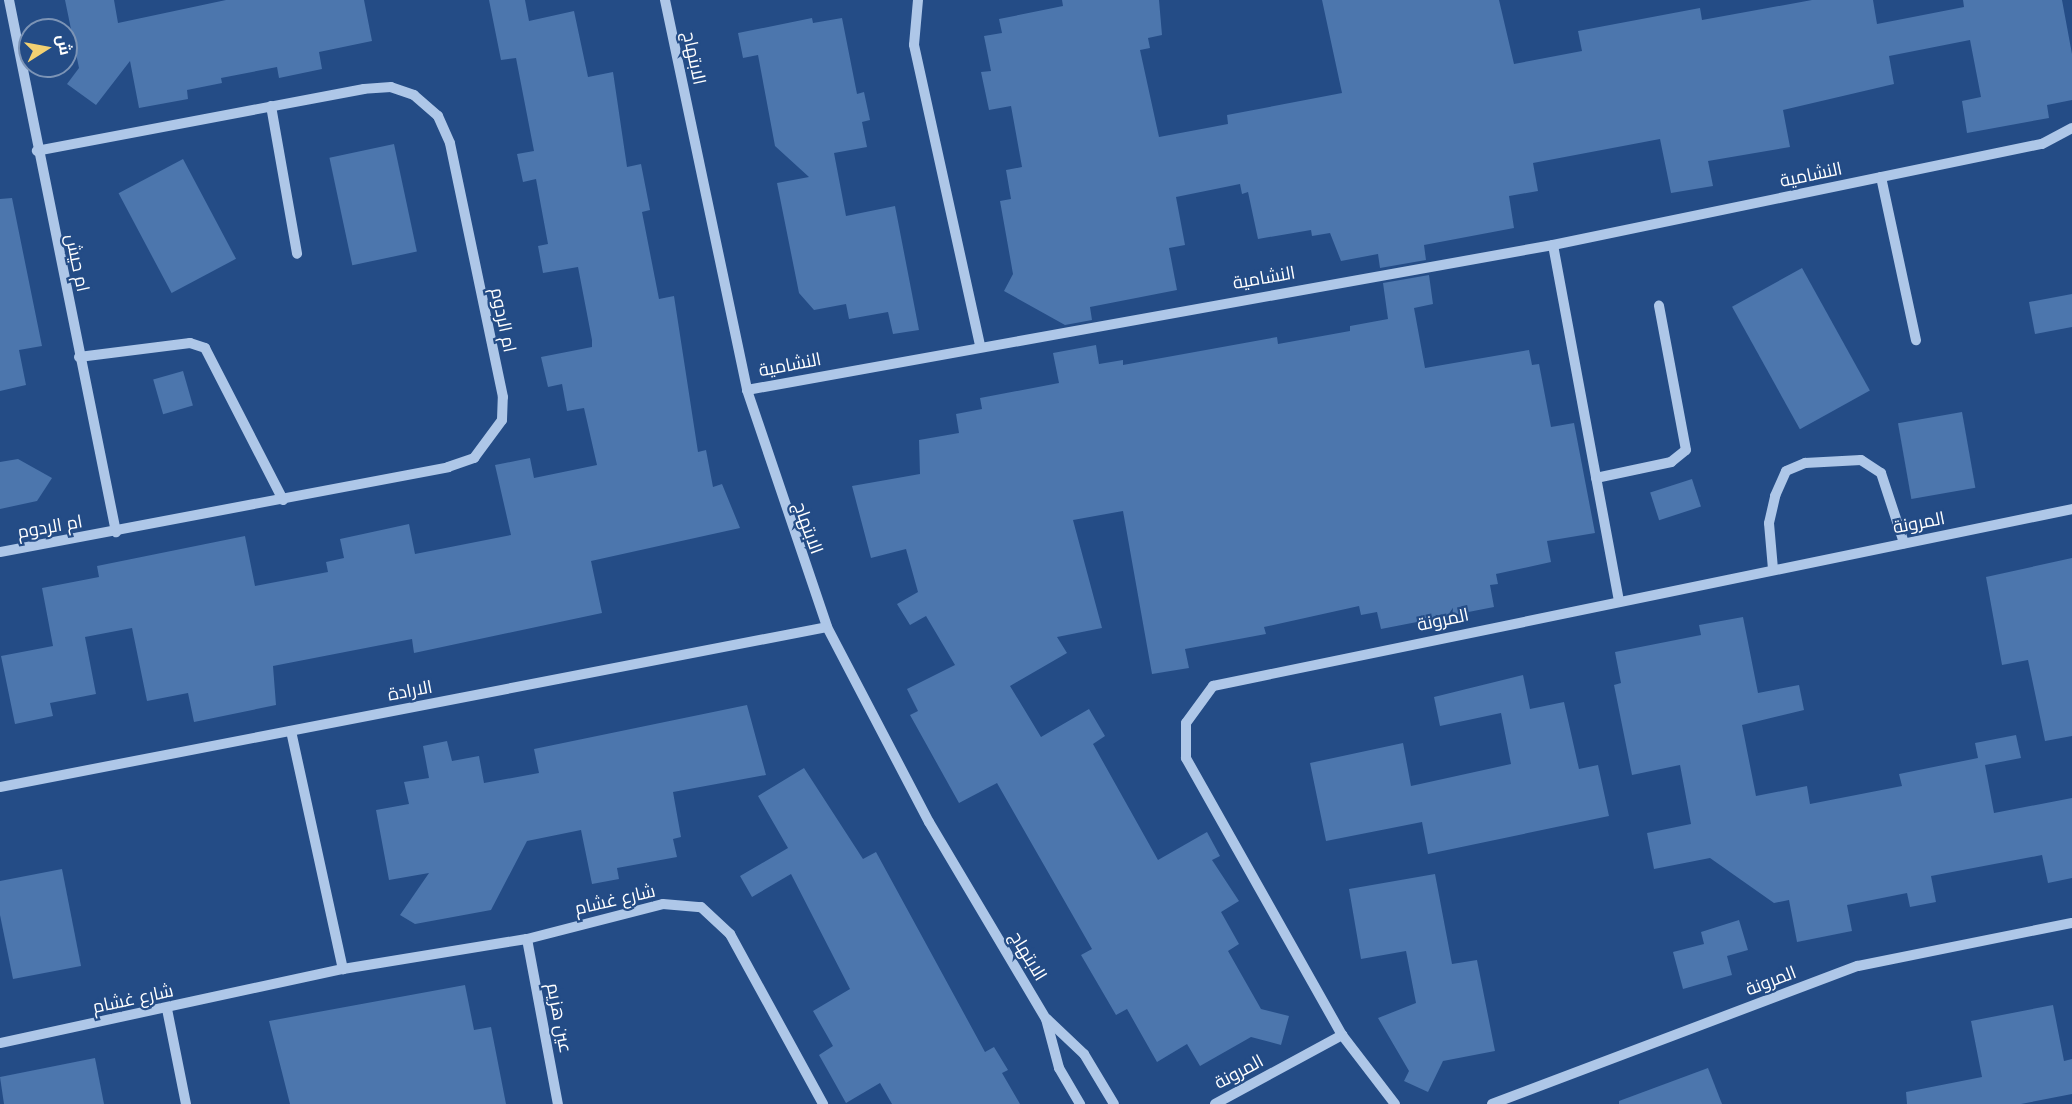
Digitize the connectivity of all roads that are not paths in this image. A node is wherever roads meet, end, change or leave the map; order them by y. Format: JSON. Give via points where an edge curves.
{"nodes":[{"id":1,"x":9,"y":0,"type":"edge"},
{"id":2,"x":665,"y":0,"type":"edge"},
{"id":3,"x":918,"y":0,"type":"edge"},
{"id":4,"x":271,"y":106,"type":"junction"},
{"id":5,"x":2072,"y":128,"type":"edge"},
{"id":6,"x":37,"y":151,"type":"junction"},
{"id":7,"x":1881,"y":177,"type":"junction"},
{"id":8,"x":1553,"y":245,"type":"junction"},
{"id":9,"x":297,"y":254,"type":"dead end"},
{"id":10,"x":1659,"y":306,"type":"dead end"},
{"id":11,"x":1916,"y":340,"type":"dead end"},
{"id":12,"x":980,"y":344,"type":"junction"},
{"id":13,"x":79,"y":357,"type":"junction"},
{"id":14,"x":747,"y":390,"type":"junction"},
{"id":15,"x":1596,"y":478,"type":"junction"},
{"id":16,"x":283,"y":500,"type":"junction"},
{"id":17,"x":2072,"y":509,"type":"edge"},
{"id":18,"x":116,"y":532,"type":"junction"},
{"id":19,"x":1904,"y":543,"type":"junction"},
{"id":20,"x":0,"y":552,"type":"edge"},
{"id":21,"x":1773,"y":569,"type":"junction"},
{"id":22,"x":1619,"y":600,"type":"junction"},
{"id":23,"x":827,"y":627,"type":"junction"},
{"id":24,"x":291,"y":731,"type":"junction"},
{"id":25,"x":0,"y":787,"type":"edge"},
{"id":26,"x":2072,"y":923,"type":"edge"},
{"id":27,"x":527,"y":939,"type":"junction"},
{"id":28,"x":343,"y":969,"type":"junction"},
{"id":29,"x":167,"y":1009,"type":"junction"},
{"id":30,"x":1046,"y":1019,"type":"junction"},
{"id":31,"x":1342,"y":1035,"type":"junction"},
{"id":32,"x":0,"y":1043,"type":"edge"},
{"id":33,"x":186,"y":1104,"type":"edge"},
{"id":34,"x":558,"y":1104,"type":"edge"},
{"id":35,"x":823,"y":1104,"type":"edge"},
{"id":36,"x":1080,"y":1104,"type":"edge"},
{"id":37,"x":1114,"y":1104,"type":"edge"},
{"id":38,"x":1215,"y":1104,"type":"edge"},
{"id":39,"x":1395,"y":1104,"type":"edge"},
{"id":40,"x":1492,"y":1104,"type":"edge"}],
"edges":[{"from":1,"to":6,"type":"street","name":"ام حيش"},
{"from":2,"to":14,"type":"street","name":"الابتهاج"},
{"from":3,"to":12,"type":"street","via":[[914,45]]},
{"from":4,"to":6,"type":"street","name":"ام الردوم"},
{"from":4,"to":9,"type":"street"},
{"from":4,"to":16,"type":"street","name":"ام الردوم","via":[[392,87],[414,94],[438,116],[450,143],[503,397],[502,420],[474,458]]},
{"from":5,"to":7,"type":"street","name":"النشامية","via":[[2042,144]]},
{"from":6,"to":13,"type":"street","name":"ام حيش"},
{"from":7,"to":8,"type":"street","name":"النشامية"},
{"from":7,"to":11,"type":"street"},
{"from":8,"to":12,"type":"street","name":"النشامية"},
{"from":8,"to":15,"type":"street"},
{"from":10,"to":15,"type":"street","via":[[1686,450],[1671,462]]},
{"from":12,"to":14,"type":"street","name":"النشامية"},
{"from":13,"to":16,"type":"street","via":[[190,343],[205,348]]},
{"from":13,"to":18,"type":"street","name":"ام حيش"},
{"from":14,"to":23,"type":"street","name":"الابتهاج"},
{"from":15,"to":22,"type":"street"},
{"from":16,"to":18,"type":"street","name":"ام الردوم"},
{"from":17,"to":19,"type":"street","name":"المرونة"},
{"from":18,"to":20,"type":"street","name":"ام الردوم"},
{"from":19,"to":21,"type":"street","name":"المرونة"},
{"from":19,"to":21,"type":"street","via":[[1881,474],[1861,460],[1805,463],[1786,471],[1775,496],[1768,523]]},
{"from":21,"to":22,"type":"street","name":"المرونة"},
{"from":22,"to":31,"type":"street","name":"المرونة","via":[[1213,686],[1198,702],[1186,723],[1186,758]]},
{"from":23,"to":24,"type":"street","name":"الارادة"},
{"from":23,"to":30,"type":"street","name":"الابتهاج","via":[[930,822]]},
{"from":24,"to":25,"type":"street","name":"الارادة"},
{"from":24,"to":28,"type":"street"},
{"from":26,"to":40,"type":"street","name":"المرونة","via":[[1858,966]]},
{"from":27,"to":28,"type":"street","name":"شارع غشام"},
{"from":27,"to":34,"type":"street","name":"عين هزيم"},
{"from":27,"to":35,"type":"street","name":"شارع غشام","via":[[663,904],[701,907],[730,934]]},
{"from":28,"to":29,"type":"street","name":"شارع غشام"},
{"from":29,"to":32,"type":"street","name":"شارع غشام"},
{"from":29,"to":33,"type":"street"},
{"from":30,"to":36,"type":"street","name":"الابتهاج","via":[[1059,1068]]},
{"from":30,"to":37,"type":"street","name":"الابتهاج","via":[[1084,1054]]},
{"from":31,"to":38,"type":"street","name":"المرونة"},
{"from":31,"to":39,"type":"street","name":"المرونة"}]}
